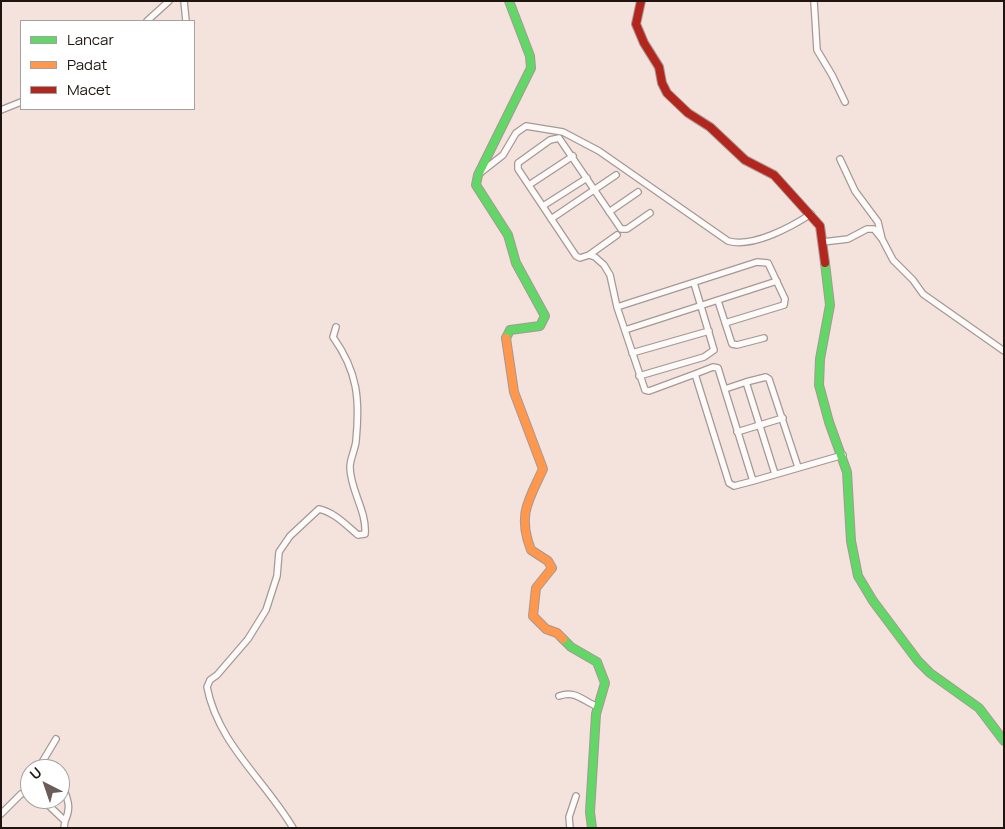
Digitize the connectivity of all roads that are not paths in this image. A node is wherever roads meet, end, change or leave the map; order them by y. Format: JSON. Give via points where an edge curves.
{"nodes":[{"id":1,"x":169,"y":1,"type":"edge"},
{"id":2,"x":184,"y":1,"type":"edge"},
{"id":3,"x":509,"y":1,"type":"edge"},
{"id":4,"x":641,"y":1,"type":"edge"},
{"id":5,"x":814,"y":1,"type":"edge"},
{"id":6,"x":148,"y":20,"type":"edge"},
{"id":7,"x":186,"y":20,"type":"edge"},
{"id":8,"x":20,"y":102,"type":"edge"},
{"id":9,"x":845,"y":102,"type":"dead end"},
{"id":10,"x":1,"y":110,"type":"edge"},
{"id":11,"x":573,"y":156,"type":"junction"},
{"id":12,"x":840,"y":159,"type":"dead end"},
{"id":13,"x":479,"y":174,"type":"junction"},
{"id":14,"x":616,"y":175,"type":"dead end"},
{"id":15,"x":587,"y":178,"type":"junction"},
{"id":16,"x":529,"y":185,"type":"junction"},
{"id":17,"x":594,"y":189,"type":"junction"},
{"id":18,"x":638,"y":192,"type":"dead end"},
{"id":19,"x":543,"y":206,"type":"junction"},
{"id":20,"x":610,"y":212,"type":"junction"},
{"id":21,"x":650,"y":213,"type":"dead end"},
{"id":22,"x":811,"y":214,"type":"junction"},
{"id":23,"x":551,"y":219,"type":"junction"},
{"id":24,"x":617,"y":235,"type":"dead end"},
{"id":25,"x":882,"y":239,"type":"junction"},
{"id":26,"x":823,"y":242,"type":"junction"},
{"id":27,"x":589,"y":256,"type":"junction"},
{"id":28,"x":777,"y":281,"type":"junction"},
{"id":29,"x":694,"y":283,"type":"junction"},
{"id":30,"x":718,"y":301,"type":"junction"},
{"id":31,"x":617,"y":307,"type":"junction"},
{"id":32,"x":701,"y":307,"type":"junction"},
{"id":33,"x":725,"y":324,"type":"junction"},
{"id":34,"x":336,"y":327,"type":"dead end"},
{"id":35,"x":625,"y":330,"type":"junction"},
{"id":36,"x":709,"y":330,"type":"junction"},
{"id":37,"x":764,"y":338,"type":"dead end"},
{"id":38,"x":1004,"y":351,"type":"edge"},
{"id":39,"x":632,"y":352,"type":"junction"},
{"id":40,"x":695,"y":374,"type":"junction"},
{"id":41,"x":639,"y":376,"type":"junction"},
{"id":42,"x":746,"y":382,"type":"junction"},
{"id":43,"x":725,"y":389,"type":"junction"},
{"id":44,"x":783,"y":418,"type":"junction"},
{"id":45,"x":760,"y":425,"type":"junction"},
{"id":46,"x":737,"y":432,"type":"junction"},
{"id":47,"x":843,"y":455,"type":"junction"},
{"id":48,"x":798,"y":467,"type":"junction"},
{"id":49,"x":775,"y":474,"type":"junction"},
{"id":50,"x":753,"y":481,"type":"junction"},
{"id":51,"x":559,"y":696,"type":"dead end"},
{"id":52,"x":598,"y":707,"type":"junction"},
{"id":53,"x":56,"y":739,"type":"dead end"},
{"id":54,"x":1004,"y":741,"type":"edge"},
{"id":55,"x":44,"y":759,"type":"edge"},
{"id":56,"x":20,"y":795,"type":"edge"},
{"id":57,"x":576,"y":796,"type":"dead end"},
{"id":58,"x":51,"y":809,"type":"edge"},
{"id":59,"x":70,"y":809,"type":"edge"},
{"id":60,"x":1,"y":814,"type":"edge"},
{"id":61,"x":65,"y":824,"type":"edge"},
{"id":62,"x":293,"y":828,"type":"edge"},
{"id":63,"x":570,"y":828,"type":"edge"},
{"id":64,"x":592,"y":828,"type":"edge"}],
"edges":[{"from":1,"to":6,"type":"street"},
{"from":2,"to":7,"type":"street"},
{"from":3,"to":13,"type":"street","via":[[530,56],[531,68]]},
{"from":4,"to":22,"type":"street","via":[[636,24],[658,64],[667,93],[745,160],[774,175]]},
{"from":5,"to":9,"type":"street","via":[[817,50]]},
{"from":8,"to":10,"type":"street"},
{"from":11,"to":15,"type":"street"},
{"from":11,"to":16,"type":"street"},
{"from":11,"to":16,"type":"street","via":[[564,142],[556,138],[525,156],[518,167]]},
{"from":12,"to":25,"type":"street","via":[[855,190],[878,222]]},
{"from":13,"to":22,"type":"street","via":[[503,155],[516,133],[526,126],[563,132],[599,151],[728,242],[741,243],[773,235]]},
{"from":13,"to":52,"type":"street","via":[[476,180],[478,190],[508,235],[516,263],[545,316],[540,326],[510,330],[506,336],[514,392],[543,469],[530,493],[525,530],[531,550],[548,561],[552,568],[536,588],[532,614],[546,629],[557,633],[597,662],[605,683]]},
{"from":14,"to":17,"type":"street"},
{"from":15,"to":17,"type":"street"},
{"from":15,"to":19,"type":"street"},
{"from":16,"to":19,"type":"street"},
{"from":17,"to":20,"type":"street"},
{"from":17,"to":23,"type":"street"},
{"from":18,"to":20,"type":"street"},
{"from":19,"to":23,"type":"street"},
{"from":20,"to":21,"type":"street","via":[[623,230]]},
{"from":22,"to":26,"type":"street","via":[[820,226]]},
{"from":23,"to":27,"type":"street","via":[[576,256]]},
{"from":24,"to":27,"type":"street"},
{"from":25,"to":26,"type":"street","via":[[871,229],[848,239]]},
{"from":25,"to":38,"type":"street","via":[[893,260],[930,300]]},
{"from":26,"to":47,"type":"street","via":[[830,310],[820,359],[819,385],[829,422]]},
{"from":27,"to":31,"type":"street","via":[[599,260],[608,271]]},
{"from":28,"to":29,"type":"street","via":[[769,264],[764,261]]},
{"from":28,"to":30,"type":"street"},
{"from":28,"to":33,"type":"street","via":[[784,304]]},
{"from":29,"to":31,"type":"street"},
{"from":29,"to":32,"type":"street"},
{"from":30,"to":32,"type":"street"},
{"from":30,"to":33,"type":"street"},
{"from":31,"to":35,"type":"street"},
{"from":32,"to":35,"type":"street"},
{"from":32,"to":36,"type":"street"},
{"from":33,"to":37,"type":"street","via":[[734,345]]},
{"from":34,"to":62,"type":"street","via":[[333,337],[349,362],[357,393],[356,444],[350,467],[357,501],[365,520],[365,534],[358,535],[322,509],[311,514],[279,552],[277,576],[266,610],[248,639],[207,687],[224,735]]},
{"from":35,"to":39,"type":"street"},
{"from":36,"to":39,"type":"street"},
{"from":36,"to":41,"type":"street","via":[[714,350],[708,355]]},
{"from":39,"to":41,"type":"street"},
{"from":40,"to":41,"type":"street","via":[[646,391]]},
{"from":40,"to":43,"type":"street","via":[[718,368]]},
{"from":40,"to":50,"type":"street","via":[[729,483],[734,486]]},
{"from":42,"to":43,"type":"street"},
{"from":42,"to":44,"type":"street","via":[[768,378]]},
{"from":42,"to":45,"type":"street"},
{"from":43,"to":46,"type":"street"},
{"from":44,"to":45,"type":"street"},
{"from":44,"to":48,"type":"street"},
{"from":45,"to":46,"type":"street"},
{"from":45,"to":49,"type":"street"},
{"from":46,"to":50,"type":"street"},
{"from":47,"to":48,"type":"street"},
{"from":47,"to":54,"type":"street","via":[[858,576],[918,661],[979,708]]},
{"from":48,"to":49,"type":"street"},
{"from":49,"to":50,"type":"street"},
{"from":51,"to":52,"type":"street","via":[[578,695]]},
{"from":52,"to":64,"type":"street","via":[[590,793]]},
{"from":53,"to":55,"type":"street"},
{"from":56,"to":60,"type":"street"},
{"from":57,"to":63,"type":"street","via":[[568,819]]},
{"from":58,"to":61,"type":"street"},
{"from":59,"to":61,"type":"street"}]}
